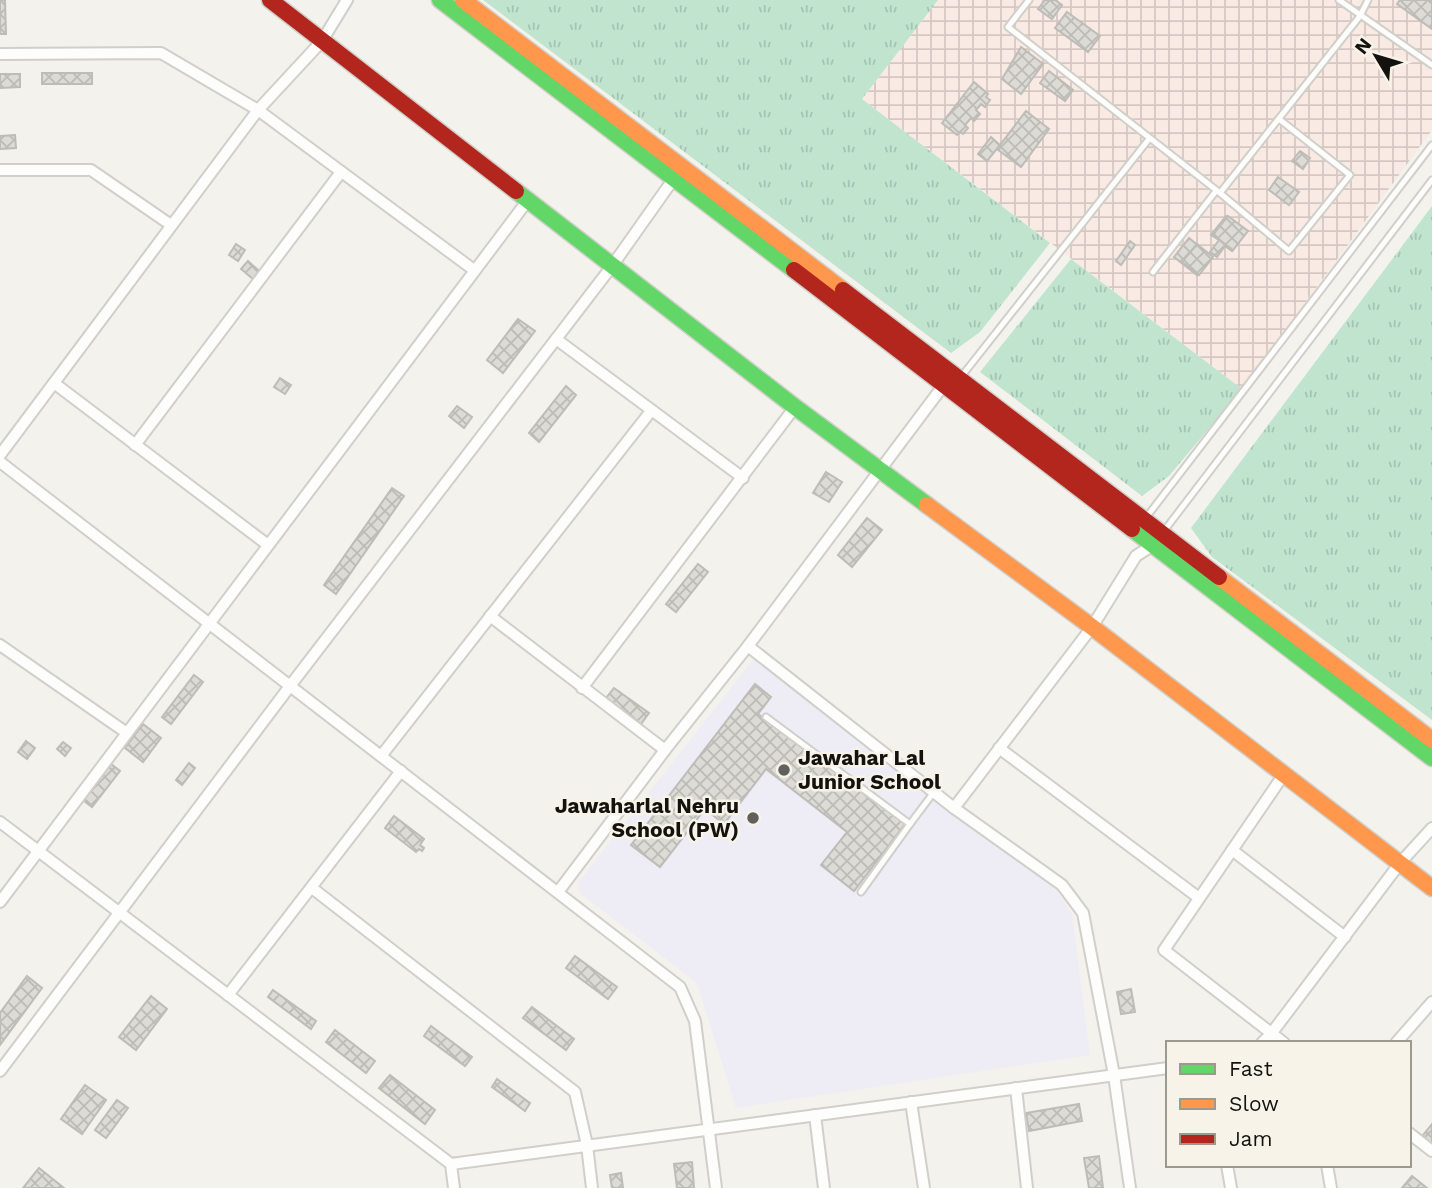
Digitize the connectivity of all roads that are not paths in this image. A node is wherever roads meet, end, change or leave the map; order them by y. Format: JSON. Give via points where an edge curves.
{"nodes":[{"id":1,"x":270,"y":0,"type":"edge"},
{"id":2,"x":347,"y":0,"type":"edge"},
{"id":3,"x":440,"y":0,"type":"edge"},
{"id":4,"x":463,"y":0,"type":"edge"},
{"id":5,"x":1029,"y":0,"type":"edge"},
{"id":6,"x":1339,"y":0,"type":"edge"},
{"id":7,"x":1368,"y":0,"type":"edge"},
{"id":8,"x":1360,"y":16,"type":"junction"},
{"id":9,"x":322,"y":41,"type":"junction"},
{"id":10,"x":0,"y":54,"type":"edge"},
{"id":11,"x":1432,"y":65,"type":"edge"},
{"id":12,"x":258,"y":110,"type":"junction"},
{"id":13,"x":1279,"y":119,"type":"junction"},
{"id":14,"x":1149,"y":139,"type":"junction"},
{"id":15,"x":1432,"y":145,"type":"edge"},
{"id":16,"x":0,"y":170,"type":"edge"},
{"id":17,"x":341,"y":172,"type":"junction"},
{"id":18,"x":678,"y":173,"type":"junction"},
{"id":19,"x":1432,"y":180,"type":"edge"},
{"id":20,"x":1218,"y":192,"type":"junction"},
{"id":21,"x":528,"y":200,"type":"junction"},
{"id":22,"x":171,"y":225,"type":"junction"},
{"id":23,"x":612,"y":265,"type":"junction"},
{"id":24,"x":474,"y":270,"type":"junction"},
{"id":25,"x":1153,"y":272,"type":"dead end"},
{"id":26,"x":556,"y":339,"type":"junction"},
{"id":27,"x":952,"y":382,"type":"junction"},
{"id":28,"x":54,"y":383,"type":"junction"},
{"id":29,"x":795,"y":407,"type":"junction"},
{"id":30,"x":651,"y":411,"type":"junction"},
{"id":31,"x":135,"y":445,"type":"junction"},
{"id":32,"x":0,"y":454,"type":"edge"},
{"id":33,"x":0,"y":462,"type":"edge"},
{"id":34,"x":880,"y":469,"type":"junction"},
{"id":35,"x":743,"y":478,"type":"junction"},
{"id":36,"x":1145,"y":519,"type":"junction"},
{"id":37,"x":1134,"y":532,"type":"junction"},
{"id":38,"x":1158,"y":539,"type":"junction"},
{"id":39,"x":268,"y":545,"type":"junction"},
{"id":40,"x":1136,"y":556,"type":"junction"},
{"id":41,"x":490,"y":616,"type":"junction"},
{"id":42,"x":209,"y":623,"type":"junction"},
{"id":43,"x":1092,"y":627,"type":"junction"},
{"id":44,"x":0,"y":645,"type":"edge"},
{"id":45,"x":748,"y":646,"type":"junction"},
{"id":46,"x":290,"y":686,"type":"junction"},
{"id":47,"x":582,"y":688,"type":"junction"},
{"id":48,"x":766,"y":717,"type":"dead end"},
{"id":49,"x":127,"y":733,"type":"junction"},
{"id":50,"x":1432,"y":740,"type":"edge"},
{"id":51,"x":999,"y":748,"type":"junction"},
{"id":52,"x":665,"y":750,"type":"junction"},
{"id":53,"x":381,"y":756,"type":"junction"},
{"id":54,"x":1432,"y":758,"type":"edge"},
{"id":55,"x":401,"y":771,"type":"junction"},
{"id":56,"x":1284,"y":774,"type":"junction"},
{"id":57,"x":934,"y":792,"type":"junction"},
{"id":58,"x":954,"y":808,"type":"junction"},
{"id":59,"x":0,"y":822,"type":"edge"},
{"id":60,"x":909,"y":824,"type":"junction"},
{"id":61,"x":1432,"y":828,"type":"edge"},
{"id":62,"x":1232,"y":850,"type":"junction"},
{"id":63,"x":38,"y":851,"type":"junction"},
{"id":64,"x":1400,"y":863,"type":"junction"},
{"id":65,"x":312,"y":888,"type":"junction"},
{"id":66,"x":1432,"y":888,"type":"edge"},
{"id":67,"x":558,"y":892,"type":"junction"},
{"id":68,"x":861,"y":892,"type":"dead end"},
{"id":69,"x":1199,"y":898,"type":"junction"},
{"id":70,"x":0,"y":902,"type":"edge"},
{"id":71,"x":120,"y":912,"type":"junction"},
{"id":72,"x":1345,"y":937,"type":"junction"},
{"id":73,"x":228,"y":995,"type":"junction"},
{"id":74,"x":1432,"y":1002,"type":"edge"},
{"id":75,"x":1271,"y":1034,"type":"junction"},
{"id":76,"x":1264,"y":1041,"type":"edge"},
{"id":77,"x":1281,"y":1041,"type":"edge"},
{"id":78,"x":1398,"y":1041,"type":"edge"},
{"id":79,"x":1166,"y":1068,"type":"edge"},
{"id":80,"x":0,"y":1071,"type":"edge"},
{"id":81,"x":1114,"y":1075,"type":"junction"},
{"id":82,"x":1016,"y":1088,"type":"junction"},
{"id":83,"x":912,"y":1102,"type":"junction"},
{"id":84,"x":815,"y":1115,"type":"junction"},
{"id":85,"x":709,"y":1129,"type":"junction"},
{"id":86,"x":1411,"y":1135,"type":"edge"},
{"id":87,"x":587,"y":1145,"type":"junction"},
{"id":88,"x":1432,"y":1151,"type":"edge"},
{"id":89,"x":451,"y":1164,"type":"junction"},
{"id":90,"x":1227,"y":1167,"type":"edge"},
{"id":91,"x":1327,"y":1167,"type":"edge"},
{"id":92,"x":454,"y":1188,"type":"edge"},
{"id":93,"x":592,"y":1188,"type":"edge"},
{"id":94,"x":716,"y":1188,"type":"edge"},
{"id":95,"x":824,"y":1188,"type":"edge"},
{"id":96,"x":924,"y":1188,"type":"edge"},
{"id":97,"x":1027,"y":1188,"type":"edge"},
{"id":98,"x":1130,"y":1188,"type":"edge"},
{"id":99,"x":1231,"y":1188,"type":"edge"},
{"id":100,"x":1331,"y":1188,"type":"edge"}],
"edges":[{"from":1,"to":9,"type":"street"},
{"from":2,"to":9,"type":"street"},
{"from":3,"to":18,"type":"street"},
{"from":4,"to":18,"type":"street"},
{"from":5,"to":14,"type":"lane","via":[[1008,27]]},
{"from":6,"to":8,"type":"lane"},
{"from":7,"to":8,"type":"lane"},
{"from":8,"to":11,"type":"lane"},
{"from":8,"to":13,"type":"lane"},
{"from":9,"to":12,"type":"street"},
{"from":9,"to":21,"type":"street"},
{"from":10,"to":12,"type":"street","via":[[161,53]]},
{"from":12,"to":17,"type":"street"},
{"from":12,"to":22,"type":"street"},
{"from":13,"to":20,"type":"lane"},
{"from":13,"to":20,"type":"lane","via":[[1350,175],[1289,251]]},
{"from":14,"to":20,"type":"lane"},
{"from":14,"to":27,"type":"lane"},
{"from":15,"to":36,"type":"lane"},
{"from":16,"to":22,"type":"street","via":[[91,170]]},
{"from":17,"to":24,"type":"street"},
{"from":17,"to":31,"type":"street"},
{"from":18,"to":23,"type":"street"},
{"from":18,"to":27,"type":"street"},
{"from":19,"to":38,"type":"lane"},
{"from":20,"to":25,"type":"lane"},
{"from":21,"to":23,"type":"street"},
{"from":21,"to":24,"type":"street"},
{"from":22,"to":28,"type":"street"},
{"from":23,"to":26,"type":"street"},
{"from":23,"to":29,"type":"street"},
{"from":24,"to":39,"type":"street"},
{"from":26,"to":30,"type":"street"},
{"from":26,"to":46,"type":"street"},
{"from":27,"to":34,"type":"street"},
{"from":27,"to":36,"type":"street"},
{"from":27,"to":37,"type":"street"},
{"from":28,"to":31,"type":"street"},
{"from":28,"to":32,"type":"street"},
{"from":29,"to":34,"type":"street"},
{"from":29,"to":35,"type":"street"},
{"from":30,"to":35,"type":"street"},
{"from":30,"to":41,"type":"street"},
{"from":31,"to":39,"type":"street"},
{"from":33,"to":42,"type":"street"},
{"from":34,"to":43,"type":"street"},
{"from":34,"to":45,"type":"street"},
{"from":35,"to":47,"type":"street"},
{"from":36,"to":37,"type":"street"},
{"from":36,"to":38,"type":"street"},
{"from":37,"to":38,"type":"street"},
{"from":37,"to":40,"type":"street"},
{"from":38,"to":40,"type":"street"},
{"from":38,"to":50,"type":"street"},
{"from":38,"to":54,"type":"street"},
{"from":39,"to":42,"type":"street"},
{"from":40,"to":43,"type":"street"},
{"from":41,"to":47,"type":"street"},
{"from":41,"to":53,"type":"street"},
{"from":42,"to":46,"type":"street"},
{"from":42,"to":49,"type":"street"},
{"from":43,"to":51,"type":"street"},
{"from":43,"to":56,"type":"street"},
{"from":44,"to":49,"type":"street"},
{"from":45,"to":52,"type":"street"},
{"from":45,"to":57,"type":"street"},
{"from":46,"to":53,"type":"street"},
{"from":46,"to":71,"type":"street"},
{"from":47,"to":52,"type":"street"},
{"from":48,"to":60,"type":"lane"},
{"from":49,"to":63,"type":"street"},
{"from":51,"to":58,"type":"street"},
{"from":51,"to":69,"type":"street"},
{"from":52,"to":67,"type":"street"},
{"from":53,"to":55,"type":"street"},
{"from":55,"to":65,"type":"street"},
{"from":55,"to":67,"type":"street"},
{"from":56,"to":62,"type":"street"},
{"from":56,"to":64,"type":"street"},
{"from":57,"to":58,"type":"street"},
{"from":57,"to":60,"type":"lane"},
{"from":58,"to":81,"type":"street","via":[[1062,885],[1083,913]]},
{"from":59,"to":63,"type":"street"},
{"from":60,"to":68,"type":"lane"},
{"from":61,"to":64,"type":"street"},
{"from":62,"to":69,"type":"street"},
{"from":62,"to":72,"type":"street"},
{"from":63,"to":70,"type":"street"},
{"from":63,"to":71,"type":"street"},
{"from":64,"to":66,"type":"street"},
{"from":64,"to":72,"type":"street"},
{"from":65,"to":73,"type":"street"},
{"from":65,"to":87,"type":"street","via":[[575,1092]]},
{"from":67,"to":85,"type":"street","via":[[680,987],[695,1021]]},
{"from":69,"to":75,"type":"street","via":[[1164,950]]},
{"from":71,"to":73,"type":"street"},
{"from":71,"to":80,"type":"street"},
{"from":72,"to":75,"type":"street"},
{"from":73,"to":89,"type":"street"},
{"from":74,"to":78,"type":"street"},
{"from":75,"to":76,"type":"street"},
{"from":75,"to":77,"type":"street"},
{"from":79,"to":81,"type":"street"},
{"from":81,"to":82,"type":"street"},
{"from":81,"to":98,"type":"street"},
{"from":82,"to":83,"type":"street"},
{"from":82,"to":97,"type":"street"},
{"from":83,"to":84,"type":"street"},
{"from":83,"to":96,"type":"street"},
{"from":84,"to":85,"type":"street"},
{"from":84,"to":95,"type":"street"},
{"from":85,"to":87,"type":"street"},
{"from":85,"to":94,"type":"street"},
{"from":86,"to":88,"type":"street"},
{"from":87,"to":89,"type":"street"},
{"from":87,"to":93,"type":"street"},
{"from":89,"to":92,"type":"street"},
{"from":90,"to":99,"type":"street"},
{"from":91,"to":100,"type":"street"}]}
